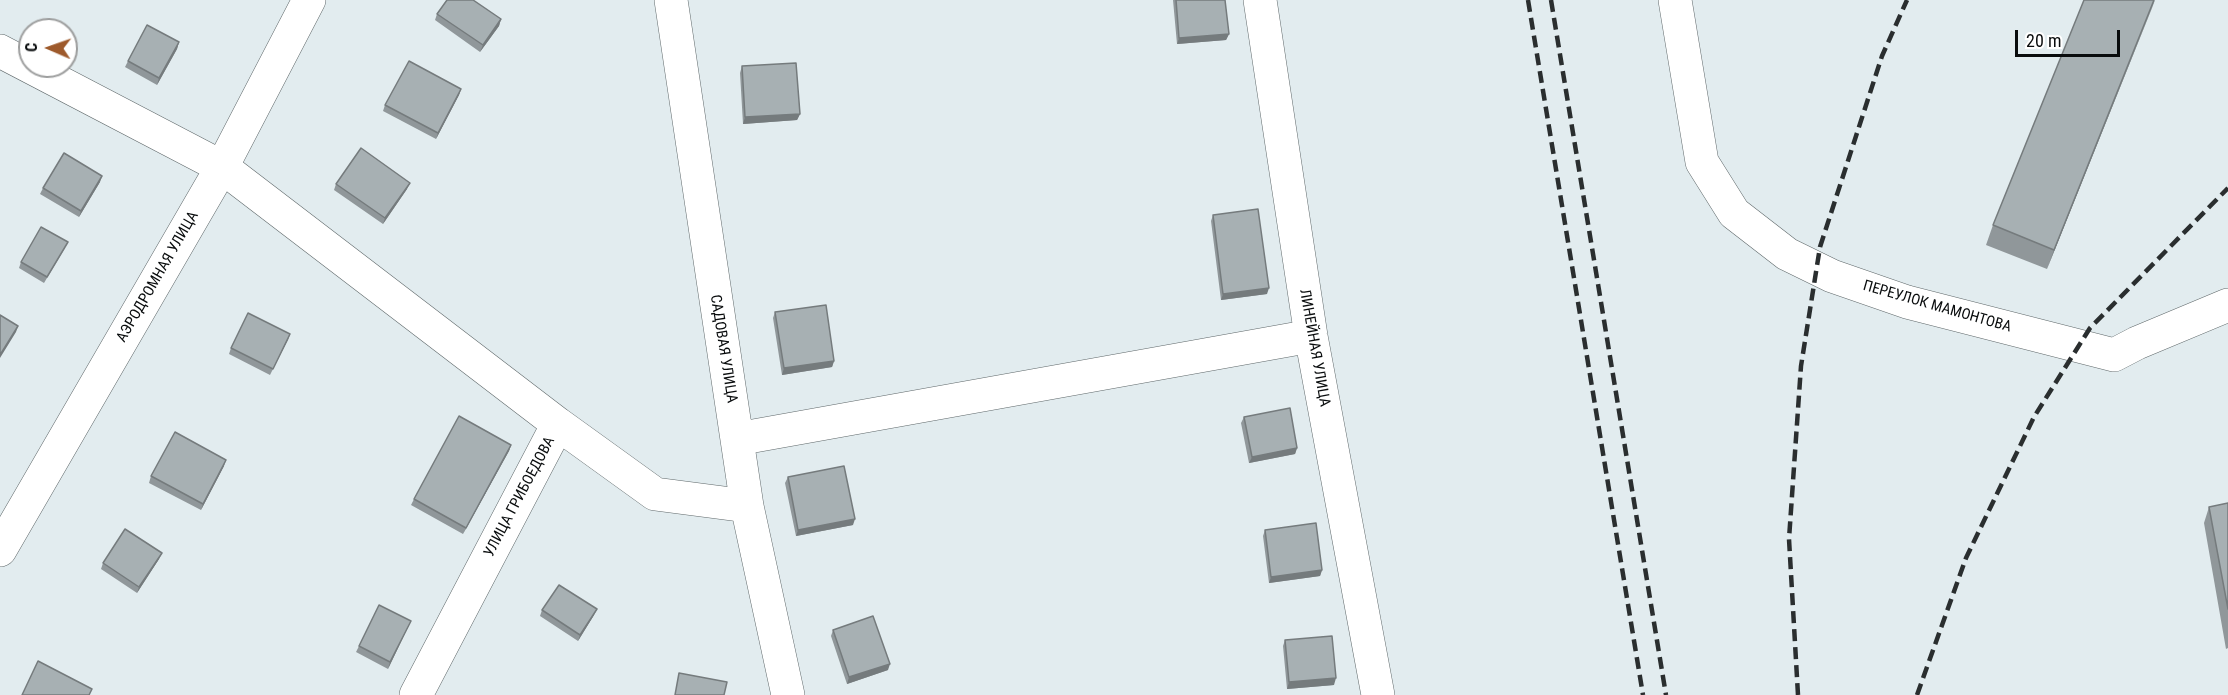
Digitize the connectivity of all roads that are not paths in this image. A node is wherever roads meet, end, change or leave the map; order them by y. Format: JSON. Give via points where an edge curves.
{"nodes":[{"id":1,"x":309,"y":0,"type":"edge"},
{"id":2,"x":671,"y":0,"type":"edge"},
{"id":3,"x":1260,"y":0,"type":"edge"},
{"id":4,"x":1675,"y":0,"type":"edge"},
{"id":5,"x":0,"y":51,"type":"edge"},
{"id":6,"x":222,"y":167,"type":"junction"},
{"id":7,"x":2228,"y":305,"type":"edge"},
{"id":8,"x":1311,"y":336,"type":"junction"},
{"id":9,"x":558,"y":424,"type":"junction"},
{"id":10,"x":737,"y":440,"type":"junction"},
{"id":11,"x":747,"y":506,"type":"junction"},
{"id":12,"x":0,"y":550,"type":"edge"},
{"id":13,"x":416,"y":695,"type":"edge"},
{"id":14,"x":788,"y":695,"type":"edge"},
{"id":15,"x":1378,"y":695,"type":"edge"}],
"edges":[{"from":1,"to":6,"type":"street","name":"АЭРОДРОМНАЯ УЛИЦА"},
{"from":2,"to":10,"type":"street","name":"САДОВАЯ УЛИЦА"},
{"from":3,"to":8,"type":"street","name":"ЛИНЕЙНАЯ УЛИЦА"},
{"from":4,"to":7,"type":"street","name":"ПЕРЕУЛОК МАМОНТОВА","via":[[1702,162],[1734,213],[1787,254],[1832,276],[1907,302],[2115,355]]},
{"from":5,"to":6,"type":"street"},
{"from":6,"to":9,"type":"street"},
{"from":6,"to":12,"type":"street","name":"АЭРОДРОМНАЯ УЛИЦА"},
{"from":8,"to":10,"type":"street"},
{"from":8,"to":15,"type":"street","name":"ЛИНЕЙНАЯ УЛИЦА"},
{"from":9,"to":11,"type":"street","name":"УЛИЦА ГРИБОЕДОВА","via":[[655,494]]},
{"from":9,"to":13,"type":"street","name":"УЛИЦА ГРИБОЕДОВА"},
{"from":10,"to":11,"type":"street","name":"САДОВАЯ УЛИЦА"},
{"from":11,"to":14,"type":"street","name":"САДОВАЯ УЛИЦА"}]}
